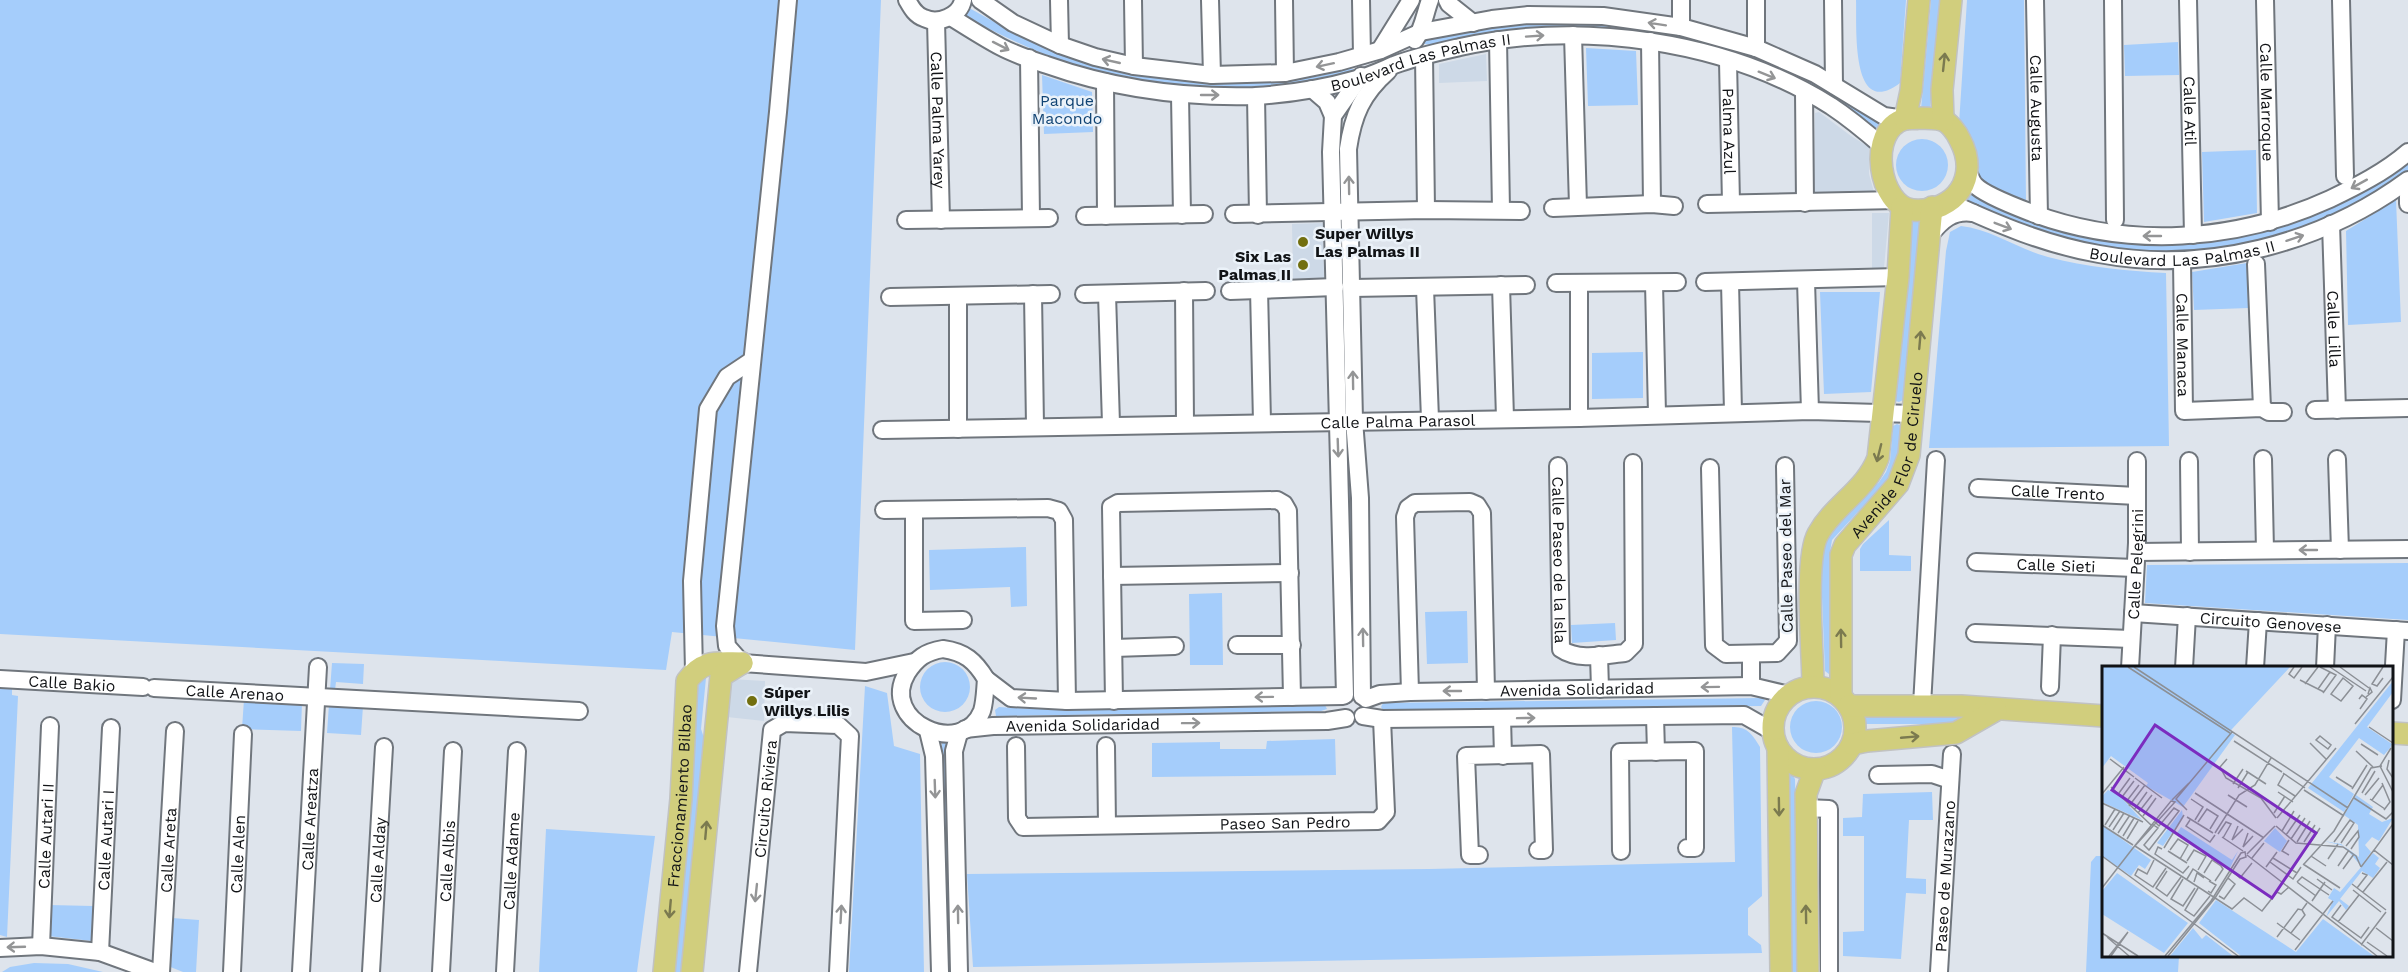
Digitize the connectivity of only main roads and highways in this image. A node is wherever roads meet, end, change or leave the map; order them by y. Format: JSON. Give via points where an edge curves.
{"nodes":[{"id":1,"x":1919,"y":0,"type":"edge"},
{"id":2,"x":1951,"y":0,"type":"edge"},
{"id":3,"x":1905,"y":119,"type":"junction"},
{"id":4,"x":1943,"y":120,"type":"junction"},
{"id":5,"x":1900,"y":204,"type":"junction"},
{"id":6,"x":1941,"y":204,"type":"junction"},
{"id":7,"x":1814,"y":686,"type":"junction"},
{"id":8,"x":1845,"y":701,"type":"junction"},
{"id":9,"x":1996,"y":710,"type":"junction"},
{"id":10,"x":2102,"y":716,"type":"edge"},
{"id":11,"x":2393,"y":733,"type":"edge"},
{"id":12,"x":2408,"y":734,"type":"edge"},
{"id":13,"x":1775,"y":740,"type":"junction"},
{"id":14,"x":1852,"y":744,"type":"junction"},
{"id":15,"x":1815,"y":769,"type":"junction"},
{"id":16,"x":664,"y":972,"type":"edge"},
{"id":17,"x":692,"y":972,"type":"edge"},
{"id":18,"x":1781,"y":972,"type":"edge"},
{"id":19,"x":1808,"y":972,"type":"edge"}],
"edges":[{"from":1,"to":3,"type":"main road"},
{"from":4,"to":2,"type":"main road","one_way":true,"via":[[1941,90]]},
{"from":3,"to":4,"type":"main road"},
{"from":3,"to":5,"type":"main road","via":[[1889,129],[1882,146],[1881,169]]},
{"from":4,"to":6,"type":"main road","via":[[1963,144],[1968,173],[1965,183]]},
{"from":5,"to":6,"type":"main road","via":[[1912,210]]},
{"from":5,"to":7,"type":"main road","name":"Avenide Flor de Ciruelo","one_way":true,"via":[[1898,277],[1881,445],[1874,471],[1826,522],[1812,547]]},
{"from":8,"to":6,"type":"main road","name":"Avenide Flor de Ciruelo","one_way":true,"via":[[1841,555],[1904,473],[1909,455],[1930,236]]},
{"from":7,"to":8,"type":"main road","via":[[1833,691]]},
{"from":7,"to":13,"type":"main road","via":[[1799,689],[1780,704],[1774,717]]},
{"from":8,"to":9,"type":"main road"},
{"from":8,"to":14,"type":"main road","via":[[1855,726]]},
{"from":9,"to":10,"type":"main road"},
{"from":14,"to":9,"type":"main road","one_way":true,"via":[[1956,733]]},
{"from":11,"to":12,"type":"main road"},
{"from":13,"to":15,"type":"main road","via":[[1794,764]]},
{"from":13,"to":18,"type":"main road","one_way":true},
{"from":14,"to":15,"type":"main road","via":[[1836,762]]},
{"from":19,"to":15,"type":"main road","one_way":true,"via":[[1814,808],[1806,794]]},
{"from":17,"to":16,"type":"main road","name":"Fraccionamiento Bilbao","one_way":true,"via":[[721,676],[742,663],[706,663],[687,681],[681,799]]}]}
